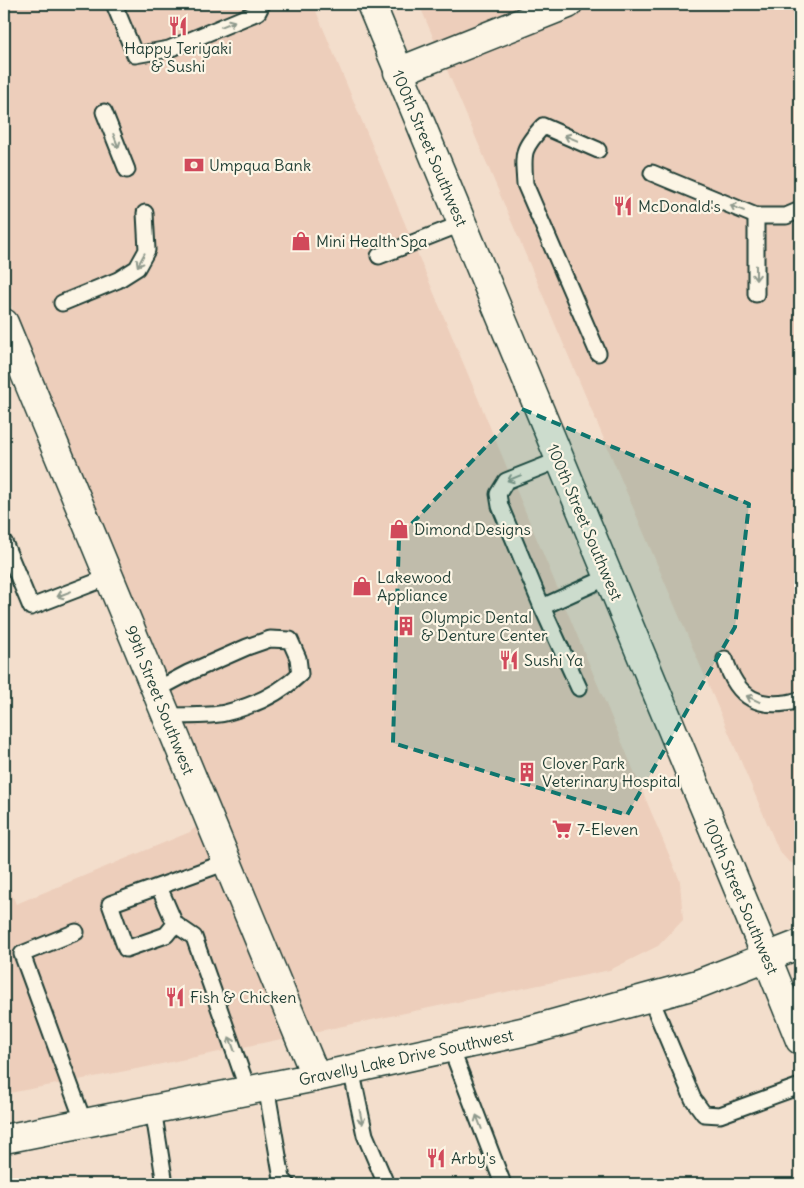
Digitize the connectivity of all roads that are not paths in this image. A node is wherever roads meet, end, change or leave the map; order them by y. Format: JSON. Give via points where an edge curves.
{"nodes":[{"id":1,"x":114,"y":4,"type":"edge"},
{"id":2,"x":262,"y":4,"type":"edge"},
{"id":3,"x":371,"y":4,"type":"edge"},
{"id":4,"x":556,"y":6,"type":"edge"},
{"id":5,"x":398,"y":72,"type":"junction"},
{"id":6,"x":104,"y":112,"type":"dead end"},
{"id":7,"x":598,"y":150,"type":"dead end"},
{"id":8,"x":127,"y":170,"type":"dead end"},
{"id":9,"x":652,"y":173,"type":"dead end"},
{"id":10,"x":800,"y":210,"type":"edge"},
{"id":11,"x":145,"y":213,"type":"dead end"},
{"id":12,"x":756,"y":216,"type":"junction"},
{"id":13,"x":461,"y":224,"type":"junction"},
{"id":14,"x":379,"y":256,"type":"dead end"},
{"id":15,"x":756,"y":294,"type":"dead end"},
{"id":16,"x":62,"y":303,"type":"dead end"},
{"id":17,"x":4,"y":322,"type":"edge"},
{"id":18,"x":598,"y":354,"type":"dead end"},
{"id":19,"x":559,"y":460,"type":"junction"},
{"id":20,"x":4,"y":542,"type":"edge"},
{"id":21,"x":109,"y":576,"type":"junction"},
{"id":22,"x":608,"y":577,"type":"junction"},
{"id":23,"x":542,"y":607,"type":"junction"},
{"id":24,"x":725,"y":659,"type":"dead end"},
{"id":25,"x":579,"y":688,"type":"dead end"},
{"id":26,"x":156,"y":690,"type":"junction"},
{"id":27,"x":800,"y":700,"type":"edge"},
{"id":28,"x":167,"y":716,"type":"junction"},
{"id":29,"x":227,"y":862,"type":"junction"},
{"id":30,"x":159,"y":886,"type":"junction"},
{"id":31,"x":175,"y":924,"type":"junction"},
{"id":32,"x":76,"y":932,"type":"dead end"},
{"id":33,"x":800,"y":944,"type":"edge"},
{"id":34,"x":767,"y":958,"type":"junction"},
{"id":35,"x":650,"y":997,"type":"junction"},
{"id":36,"x":800,"y":1040,"type":"edge"},
{"id":37,"x":451,"y":1048,"type":"junction"},
{"id":38,"x":351,"y":1069,"type":"junction"},
{"id":39,"x":316,"y":1077,"type":"junction"},
{"id":40,"x":800,"y":1086,"type":"edge"},
{"id":41,"x":257,"y":1088,"type":"junction"},
{"id":42,"x":153,"y":1109,"type":"junction"},
{"id":43,"x":84,"y":1122,"type":"junction"},
{"id":44,"x":4,"y":1138,"type":"edge"},
{"id":45,"x":165,"y":1184,"type":"edge"},
{"id":46,"x":287,"y":1184,"type":"edge"},
{"id":47,"x":386,"y":1184,"type":"edge"},
{"id":48,"x":502,"y":1184,"type":"edge"}],
"edges":[{"from":1,"to":2,"type":"lane","one_way":true,"via":[[135,55],[169,49],[258,12]]},
{"from":3,"to":5,"type":"main road","name":"100th Street Southwest"},
{"from":4,"to":5,"type":"main road"},
{"from":5,"to":13,"type":"main road","name":"100th Street Southwest"},
{"from":6,"to":8,"type":"lane","one_way":true},
{"from":7,"to":18,"type":"lane","one_way":true,"via":[[543,126],[530,140],[523,155],[525,184]]},
{"from":12,"to":9,"type":"lane","one_way":true},
{"from":10,"to":12,"type":"lane","via":[[786,216]]},
{"from":11,"to":16,"type":"lane","one_way":true,"via":[[146,250],[137,268],[118,280]]},
{"from":12,"to":15,"type":"lane","one_way":true},
{"from":13,"to":14,"type":"lane"},
{"from":13,"to":19,"type":"main road","name":"100th Street Southwest"},
{"from":17,"to":21,"type":"main road","name":"99th Street Southwest"},
{"from":19,"to":22,"type":"main road","name":"100th Street Southwest"},
{"from":19,"to":23,"type":"lane","one_way":true,"via":[[506,481],[498,494]]},
{"from":21,"to":20,"type":"lane","one_way":true,"via":[[32,607]]},
{"from":21,"to":26,"type":"main road","name":"99th Street Southwest"},
{"from":22,"to":23,"type":"lane"},
{"from":22,"to":34,"type":"main road","name":"100th Street Southwest"},
{"from":23,"to":25,"type":"lane"},
{"from":27,"to":24,"type":"lane","one_way":true,"via":[[787,704],[764,704],[744,695],[730,675]]},
{"from":26,"to":28,"type":"main road","name":"99th Street Southwest"},
{"from":26,"to":28,"type":"lane","via":[[270,639],[290,640],[298,658],[300,674],[270,698],[224,713]]},
{"from":28,"to":29,"type":"main road","name":"99th Street Southwest"},
{"from":29,"to":30,"type":"lane"},
{"from":29,"to":39,"type":"main road","name":"99th Street Southwest"},
{"from":30,"to":31,"type":"lane"},
{"from":30,"to":31,"type":"lane","via":[[110,904],[126,949],[166,935]]},
{"from":41,"to":31,"type":"lane","one_way":true,"via":[[194,937]]},
{"from":32,"to":43,"type":"lane","via":[[22,954]]},
{"from":33,"to":34,"type":"main road","name":"Gravelly Lake Drive Southwest"},
{"from":34,"to":35,"type":"main road","name":"Gravelly Lake Drive Southwest","via":[[698,984]]},
{"from":34,"to":36,"type":"main road","name":"100th Street Southwest"},
{"from":35,"to":37,"type":"main road","name":"Gravelly Lake Drive Southwest"},
{"from":35,"to":40,"type":"lane","via":[[693,1099],[704,1114],[720,1115]]},
{"from":37,"to":38,"type":"main road","name":"Gravelly Lake Drive Southwest"},
{"from":48,"to":37,"type":"lane","one_way":true},
{"from":38,"to":39,"type":"main road","name":"Gravelly Lake Drive Southwest"},
{"from":38,"to":47,"type":"lane","one_way":true,"via":[[365,1135]]},
{"from":39,"to":41,"type":"main road","name":"Gravelly Lake Drive Southwest"},
{"from":41,"to":42,"type":"main road","name":"Gravelly Lake Drive Southwest"},
{"from":41,"to":46,"type":"lane","via":[[282,1179]]},
{"from":42,"to":43,"type":"main road","name":"Gravelly Lake Drive Southwest"},
{"from":42,"to":45,"type":"lane"},
{"from":43,"to":44,"type":"main road","name":"Gravelly Lake Drive Southwest"}]}
